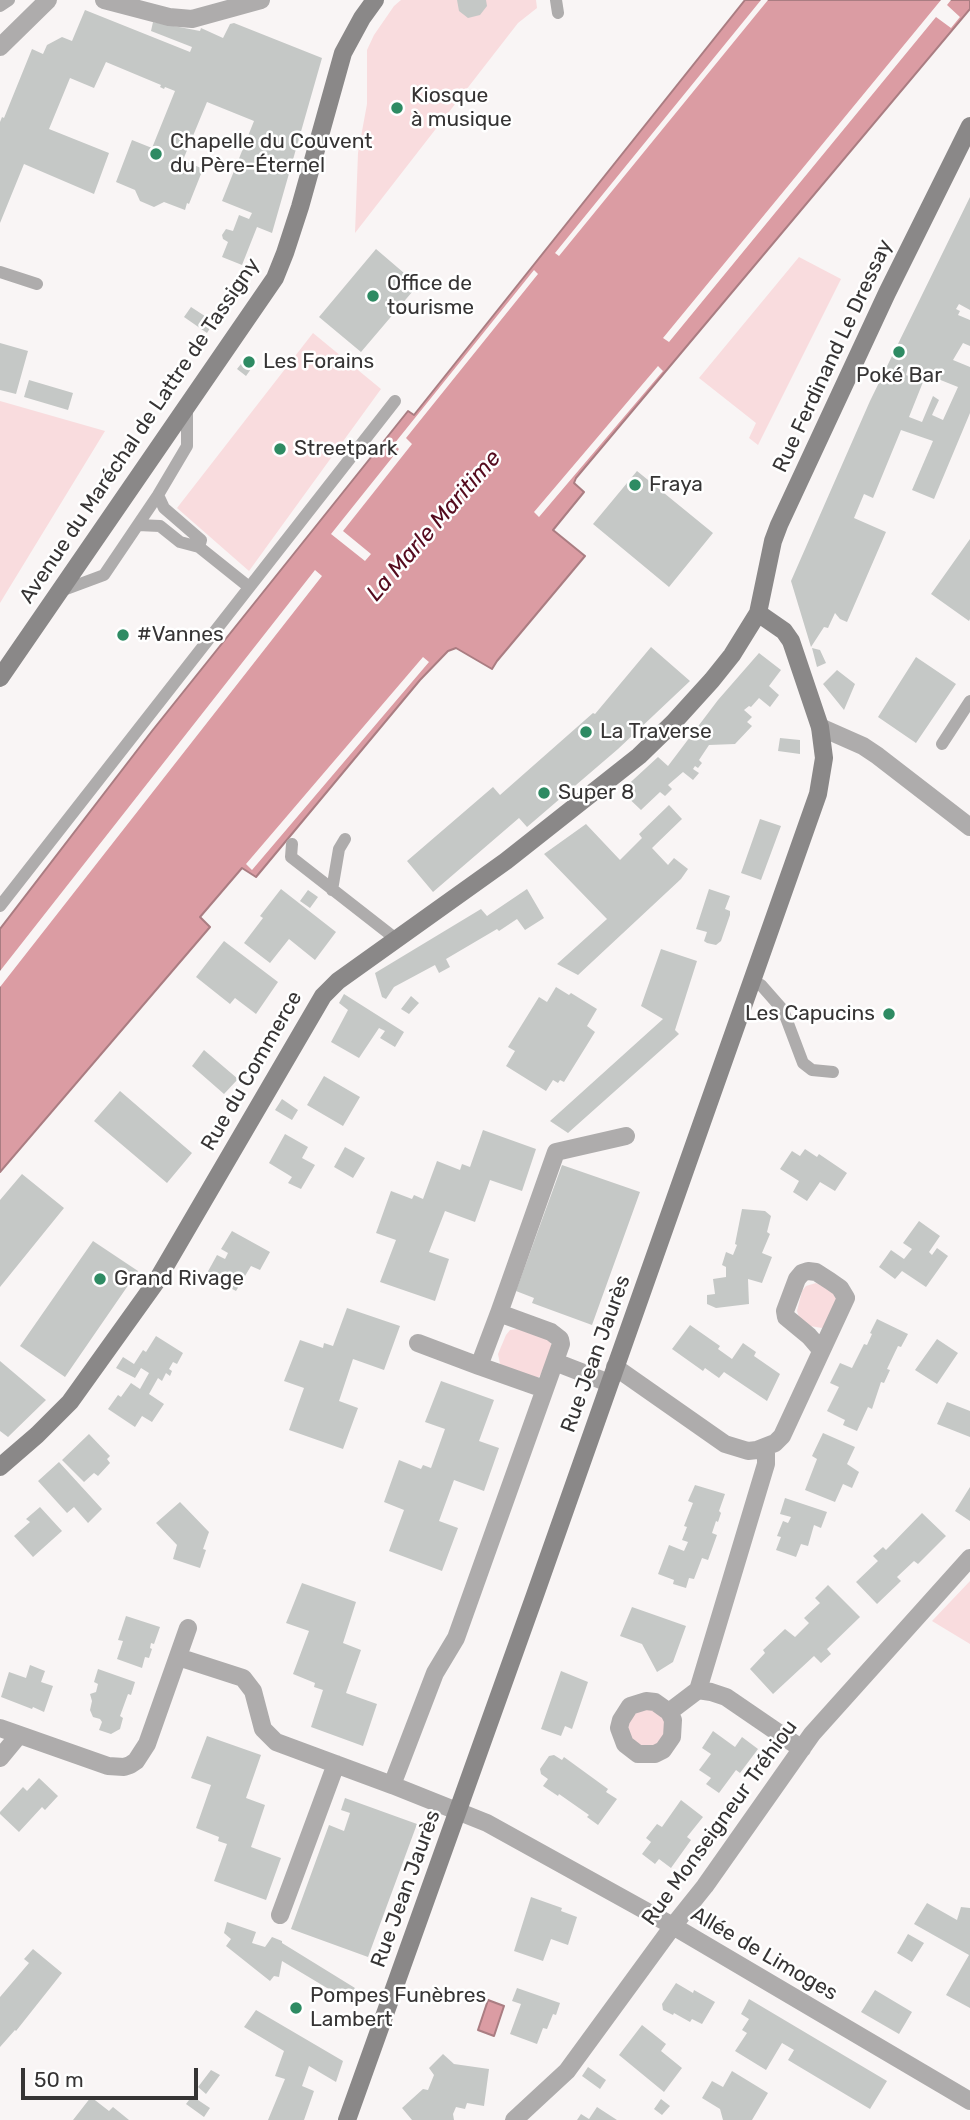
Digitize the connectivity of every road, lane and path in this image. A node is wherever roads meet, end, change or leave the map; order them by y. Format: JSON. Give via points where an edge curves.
{"nodes":[{"id":1,"x":9,"y":0,"type":"edge"},
{"id":2,"x":48,"y":0,"type":"edge"},
{"id":3,"x":104,"y":0,"type":"edge"},
{"id":4,"x":261,"y":0,"type":"edge"},
{"id":5,"x":370,"y":2,"type":"edge"},
{"id":6,"x":0,"y":6,"type":"edge"},
{"id":7,"x":0,"y":47,"type":"edge"},
{"id":8,"x":970,"y":126,"type":"edge"},
{"id":9,"x":0,"y":272,"type":"edge"},
{"id":10,"x":37,"y":284,"type":"dead end"},
{"id":11,"x":395,"y":401,"type":"dead end"},
{"id":12,"x":187,"y":407,"type":"junction"},
{"id":13,"x":158,"y":495,"type":"junction"},
{"id":14,"x":138,"y":525,"type":"junction"},
{"id":15,"x":199,"y":547,"type":"junction"},
{"id":16,"x":250,"y":587,"type":"junction"},
{"id":17,"x":60,"y":591,"type":"junction"},
{"id":18,"x":758,"y":613,"type":"junction"},
{"id":19,"x":0,"y":678,"type":"edge"},
{"id":20,"x":970,"y":701,"type":"edge"},
{"id":21,"x":820,"y":727,"type":"junction"},
{"id":22,"x":942,"y":744,"type":"dead end"},
{"id":23,"x":970,"y":827,"type":"edge"},
{"id":24,"x":345,"y":839,"type":"dead end"},
{"id":25,"x":292,"y":844,"type":"dead end"},
{"id":26,"x":332,"y":890,"type":"junction"},
{"id":27,"x":0,"y":905,"type":"edge"},
{"id":28,"x":396,"y":939,"type":"junction"},
{"id":29,"x":752,"y":981,"type":"junction"},
{"id":30,"x":833,"y":1072,"type":"dead end"},
{"id":31,"x":625,"y":1136,"type":"dead end"},
{"id":32,"x":499,"y":1314,"type":"junction"},
{"id":33,"x":418,"y":1343,"type":"dead end"},
{"id":34,"x":821,"y":1350,"type":"dead end"},
{"id":35,"x":555,"y":1362,"type":"junction"},
{"id":36,"x":479,"y":1366,"type":"junction"},
{"id":37,"x":612,"y":1375,"type":"junction"},
{"id":38,"x":544,"y":1389,"type":"junction"},
{"id":39,"x":766,"y":1448,"type":"junction"},
{"id":40,"x":0,"y":1467,"type":"edge"},
{"id":41,"x":970,"y":1558,"type":"edge"},
{"id":42,"x":188,"y":1628,"type":"dead end"},
{"id":43,"x":178,"y":1657,"type":"junction"},
{"id":44,"x":698,"y":1690,"type":"junction"},
{"id":45,"x":669,"y":1712,"type":"dead end"},
{"id":46,"x":0,"y":1728,"type":"edge"},
{"id":47,"x":19,"y":1735,"type":"junction"},
{"id":48,"x":802,"y":1749,"type":"junction"},
{"id":49,"x":0,"y":1758,"type":"edge"},
{"id":50,"x":336,"y":1764,"type":"junction"},
{"id":51,"x":392,"y":1785,"type":"junction"},
{"id":52,"x":458,"y":1812,"type":"junction"},
{"id":53,"x":280,"y":1915,"type":"dead end"},
{"id":54,"x":673,"y":1926,"type":"junction"},
{"id":55,"x":970,"y":2101,"type":"edge"},
{"id":56,"x":347,"y":2120,"type":"edge"},
{"id":57,"x":516,"y":2120,"type":"edge"}],
"edges":[{"from":1,"to":6,"type":"lane"},
{"from":2,"to":7,"type":"street"},
{"from":3,"to":4,"type":"street","via":[[192,19]]},
{"from":5,"to":12,"type":"main road","name":"Avenue du Maréchal de Lattre de Tassigny","via":[[343,53],[275,278]]},
{"from":8,"to":18,"type":"main road","name":"Rue Ferdinand Le Dressay","via":[[772,541]]},
{"from":9,"to":10,"type":"lane"},
{"from":11,"to":16,"type":"lane"},
{"from":12,"to":13,"type":"lane","via":[[187,446]]},
{"from":12,"to":17,"type":"main road","name":"Avenue du Maréchal de Lattre de Tassigny"},
{"from":13,"to":14,"type":"lane"},
{"from":13,"to":15,"type":"lane","via":[[164,508],[201,540]]},
{"from":14,"to":15,"type":"lane","via":[[160,526],[180,542]]},
{"from":14,"to":17,"type":"lane","via":[[104,575]]},
{"from":15,"to":16,"type":"lane"},
{"from":16,"to":27,"type":"lane"},
{"from":17,"to":19,"type":"main road","name":"Avenue du Maréchal de Lattre de Tassigny"},
{"from":18,"to":21,"type":"main road","name":"Rue Jean Jaurès","via":[[791,641]]},
{"from":18,"to":28,"type":"main road","name":"Rue du Commerce","via":[[712,680],[639,755],[506,861]]},
{"from":20,"to":22,"type":"lane"},
{"from":21,"to":23,"type":"street","via":[[878,756]]},
{"from":21,"to":29,"type":"main road","name":"Rue Jean Jaurès","via":[[824,758],[818,794]]},
{"from":24,"to":26,"type":"lane"},
{"from":25,"to":26,"type":"lane","via":[[291,857]]},
{"from":26,"to":28,"type":"lane"},
{"from":28,"to":40,"type":"main road","name":"Rue du Commerce","via":[[338,981],[316,1004],[156,1282],[70,1402]]},
{"from":29,"to":30,"type":"lane","via":[[783,1010],[803,1063],[812,1070]]},
{"from":29,"to":37,"type":"main road","name":"Rue Jean Jaurès"},
{"from":31,"to":32,"type":"street","via":[[556,1152]]},
{"from":32,"to":35,"type":"street","via":[[557,1336],[561,1344]]},
{"from":32,"to":36,"type":"street"},
{"from":33,"to":36,"type":"street"},
{"from":34,"to":39,"type":"street","via":[[782,1436]]},
{"from":35,"to":37,"type":"street"},
{"from":35,"to":38,"type":"street"},
{"from":36,"to":38,"type":"street"},
{"from":37,"to":39,"type":"street","via":[[725,1444],[748,1451]]},
{"from":37,"to":52,"type":"main road","name":"Rue Jean Jaurès"},
{"from":38,"to":51,"type":"street","via":[[456,1639],[435,1673]]},
{"from":39,"to":44,"type":"street","via":[[766,1464]]},
{"from":41,"to":48,"type":"street","name":"Rue Monseigneur Tréhiou"},
{"from":42,"to":43,"type":"street"},
{"from":43,"to":47,"type":"street","via":[[147,1745],[130,1765],[108,1766]]},
{"from":43,"to":50,"type":"street","name":"Allée de Limoges","via":[[243,1678],[253,1691],[263,1728],[276,1742]]},
{"from":44,"to":45,"type":"street"},
{"from":44,"to":48,"type":"street","via":[[726,1697]]},
{"from":46,"to":47,"type":"street"},
{"from":47,"to":49,"type":"street"},
{"from":48,"to":54,"type":"street","name":"Rue Monseigneur Tréhiou"},
{"from":50,"to":51,"type":"street","name":"Allée de Limoges"},
{"from":50,"to":53,"type":"street"},
{"from":51,"to":52,"type":"street","name":"Allée de Limoges"},
{"from":52,"to":54,"type":"street","name":"Allée de Limoges","via":[[494,1827]]},
{"from":52,"to":56,"type":"main road","name":"Rue Jean Jaurès"},
{"from":54,"to":55,"type":"street","name":"Allée de Limoges"},
{"from":54,"to":57,"type":"street","name":"Rue Monseigneur Tréhiou","via":[[567,2071]]}]}
